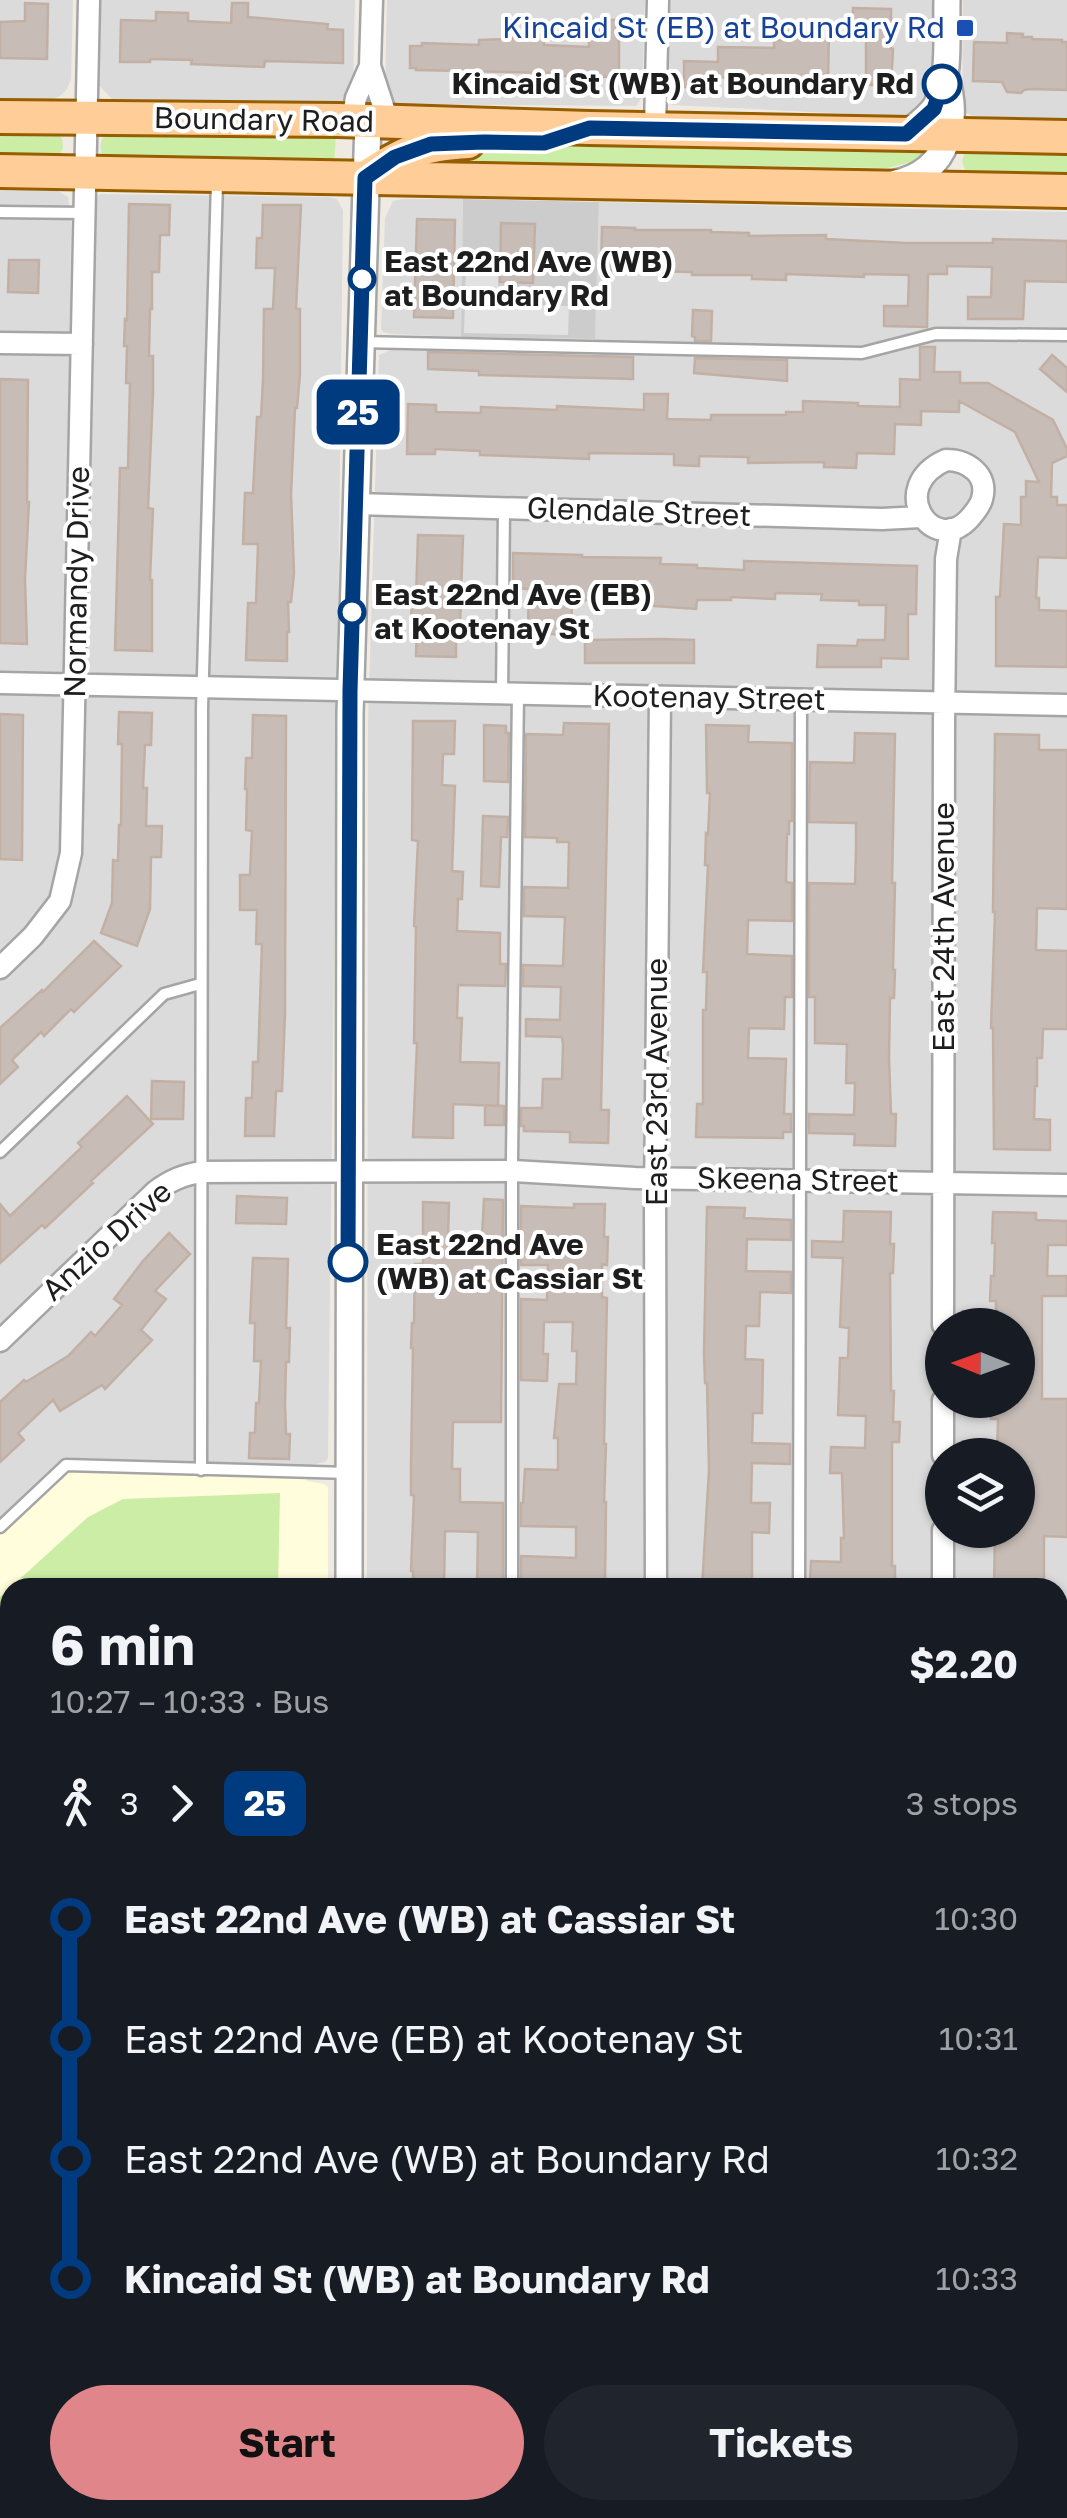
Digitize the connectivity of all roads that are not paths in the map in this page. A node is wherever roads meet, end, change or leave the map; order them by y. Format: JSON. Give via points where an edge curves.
{"nodes":[{"id":1,"x":89,"y":0,"type":"edge"},
{"id":2,"x":372,"y":0,"type":"edge"},
{"id":3,"x":658,"y":0,"type":"edge"},
{"id":4,"x":947,"y":0,"type":"edge"},
{"id":5,"x":370,"y":66,"type":"junction"},
{"id":6,"x":945,"y":74,"type":"junction"},
{"id":7,"x":0,"y":117,"type":"edge"},
{"id":8,"x":86,"y":119,"type":"junction"},
{"id":9,"x":369,"y":121,"type":"junction"},
{"id":10,"x":590,"y":128,"type":"junction"},
{"id":11,"x":655,"y":130,"type":"junction"},
{"id":12,"x":906,"y":134,"type":"junction"},
{"id":13,"x":949,"y":135,"type":"junction"},
{"id":14,"x":1067,"y":137,"type":"edge"},
{"id":15,"x":0,"y":170,"type":"edge"},
{"id":16,"x":85,"y":172,"type":"junction"},
{"id":17,"x":218,"y":176,"type":"junction"},
{"id":18,"x":365,"y":178,"type":"junction"},
{"id":19,"x":871,"y":188,"type":"junction"},
{"id":20,"x":1067,"y":191,"type":"edge"},
{"id":21,"x":0,"y":212,"type":"edge"},
{"id":22,"x":84,"y":214,"type":"junction"},
{"id":23,"x":1067,"y":335,"type":"edge"},
{"id":24,"x":360,"y":342,"type":"junction"},
{"id":25,"x":0,"y":343,"type":"edge"},
{"id":26,"x":82,"y":344,"type":"junction"},
{"id":27,"x":356,"y":504,"type":"junction"},
{"id":28,"x":504,"y":508,"type":"junction"},
{"id":29,"x":921,"y":517,"type":"junction"},
{"id":30,"x":951,"y":530,"type":"junction"},
{"id":31,"x":0,"y":684,"type":"edge"},
{"id":32,"x":74,"y":685,"type":"junction"},
{"id":33,"x":203,"y":686,"type":"junction"},
{"id":34,"x":350,"y":691,"type":"junction"},
{"id":35,"x":510,"y":694,"type":"junction"},
{"id":36,"x":660,"y":697,"type":"junction"},
{"id":37,"x":801,"y":700,"type":"junction"},
{"id":38,"x":944,"y":703,"type":"junction"},
{"id":39,"x":1067,"y":705,"type":"edge"},
{"id":40,"x":0,"y":968,"type":"edge"},
{"id":41,"x":200,"y":984,"type":"junction"},
{"id":42,"x":0,"y":1152,"type":"edge"},
{"id":43,"x":348,"y":1171,"type":"junction"},
{"id":44,"x":512,"y":1171,"type":"junction"},
{"id":45,"x":200,"y":1172,"type":"junction"},
{"id":46,"x":656,"y":1178,"type":"junction"},
{"id":47,"x":798,"y":1180,"type":"junction"},
{"id":48,"x":943,"y":1182,"type":"junction"},
{"id":49,"x":1067,"y":1185,"type":"edge"},
{"id":50,"x":943,"y":1308,"type":"edge"},
{"id":51,"x":0,"y":1341,"type":"edge"},
{"id":52,"x":201,"y":1470,"type":"junction"},
{"id":53,"x":349,"y":1473,"type":"junction"},
{"id":54,"x":0,"y":1527,"type":"edge"},
{"id":55,"x":943,"y":1548,"type":"edge"},
{"id":56,"x":348,"y":1578,"type":"edge"},
{"id":57,"x":512,"y":1578,"type":"edge"},
{"id":58,"x":656,"y":1578,"type":"edge"},
{"id":59,"x":799,"y":1578,"type":"edge"},
{"id":60,"x":943,"y":1578,"type":"edge"}],
"edges":[{"from":1,"to":8,"type":"street","name":"Normandy Drive"},
{"from":2,"to":5,"type":"street"},
{"from":3,"to":11,"type":"street"},
{"from":4,"to":6,"type":"street"},
{"from":5,"to":9,"type":"street"},
{"from":5,"to":9,"type":"street","via":[[356,98]]},
{"from":6,"to":12,"type":"street","via":[[934,109]]},
{"from":6,"to":13,"type":"street"},
{"from":7,"to":8,"type":"main road","name":"Boundary Road"},
{"from":8,"to":9,"type":"main road","name":"Boundary Road"},
{"from":8,"to":16,"type":"street","name":"Normandy Drive"},
{"from":9,"to":10,"type":"main road","name":"Boundary Road"},
{"from":9,"to":18,"type":"street"},
{"from":10,"to":11,"type":"main road","name":"Boundary Road"},
{"from":10,"to":18,"type":"main road","via":[[544,143],[431,144]]},
{"from":11,"to":12,"type":"main road","name":"Boundary Road"},
{"from":12,"to":13,"type":"main road","name":"Boundary Road"},
{"from":13,"to":14,"type":"main road","name":"Boundary Road"},
{"from":13,"to":19,"type":"street","via":[[919,176]]},
{"from":15,"to":16,"type":"main road","name":"Boundary Road"},
{"from":16,"to":17,"type":"main road","name":"Boundary Road"},
{"from":16,"to":22,"type":"street","name":"Normandy Drive"},
{"from":17,"to":18,"type":"main road","name":"Boundary Road"},
{"from":17,"to":33,"type":"lane"},
{"from":18,"to":19,"type":"main road","name":"Boundary Road"},
{"from":18,"to":24,"type":"street"},
{"from":19,"to":20,"type":"main road","name":"Boundary Road"},
{"from":21,"to":22,"type":"lane"},
{"from":22,"to":26,"type":"street","name":"Normandy Drive"},
{"from":23,"to":24,"type":"lane","via":[[936,334],[862,353]]},
{"from":24,"to":27,"type":"street"},
{"from":25,"to":26,"type":"street"},
{"from":26,"to":32,"type":"street","name":"Normandy Drive"},
{"from":27,"to":28,"type":"street","name":"Glendale Street"},
{"from":27,"to":34,"type":"street"},
{"from":28,"to":29,"type":"street","name":"Glendale Street"},
{"from":28,"to":35,"type":"lane"},
{"from":29,"to":30,"type":"street"},
{"from":29,"to":30,"type":"street","via":[[918,484],[935,465],[958,460],[979,474],[983,499]]},
{"from":30,"to":38,"type":"street","name":"East 24th Avenue"},
{"from":31,"to":32,"type":"street","name":"Kootenay Street"},
{"from":32,"to":33,"type":"street","name":"Kootenay Street"},
{"from":32,"to":40,"type":"street","name":"Normandy Drive","via":[[71,853],[60,900]]},
{"from":33,"to":34,"type":"street","name":"Kootenay Street"},
{"from":33,"to":41,"type":"lane"},
{"from":34,"to":35,"type":"street","name":"Kootenay Street"},
{"from":34,"to":43,"type":"street"},
{"from":35,"to":36,"type":"street","name":"Kootenay Street"},
{"from":35,"to":44,"type":"lane"},
{"from":36,"to":37,"type":"street","name":"Kootenay Street"},
{"from":36,"to":46,"type":"street","name":"East 23rd Avenue"},
{"from":37,"to":38,"type":"street","name":"Kootenay Street"},
{"from":37,"to":47,"type":"lane"},
{"from":38,"to":39,"type":"street","name":"Kootenay Street"},
{"from":38,"to":48,"type":"street","name":"East 24th Avenue"},
{"from":41,"to":42,"type":"lane","via":[[164,994]]},
{"from":41,"to":45,"type":"lane"},
{"from":43,"to":44,"type":"street","name":"Skeena Street"},
{"from":43,"to":45,"type":"street","name":"Anzio Drive"},
{"from":43,"to":53,"type":"street"},
{"from":44,"to":46,"type":"street","name":"Skeena Street"},
{"from":44,"to":57,"type":"lane"},
{"from":45,"to":51,"type":"street","name":"Anzio Drive","via":[[156,1191]]},
{"from":45,"to":52,"type":"lane"},
{"from":46,"to":47,"type":"street","name":"Skeena Street"},
{"from":46,"to":58,"type":"street","name":"East 23rd Avenue"},
{"from":47,"to":48,"type":"street","name":"Skeena Street"},
{"from":47,"to":59,"type":"lane"},
{"from":48,"to":49,"type":"street","name":"Skeena Street"},
{"from":48,"to":50,"type":"street","name":"East 24th Avenue"},
{"from":52,"to":53,"type":"lane"},
{"from":52,"to":54,"type":"lane","via":[[66,1466]]},
{"from":53,"to":56,"type":"street"},
{"from":55,"to":60,"type":"street"}]}
